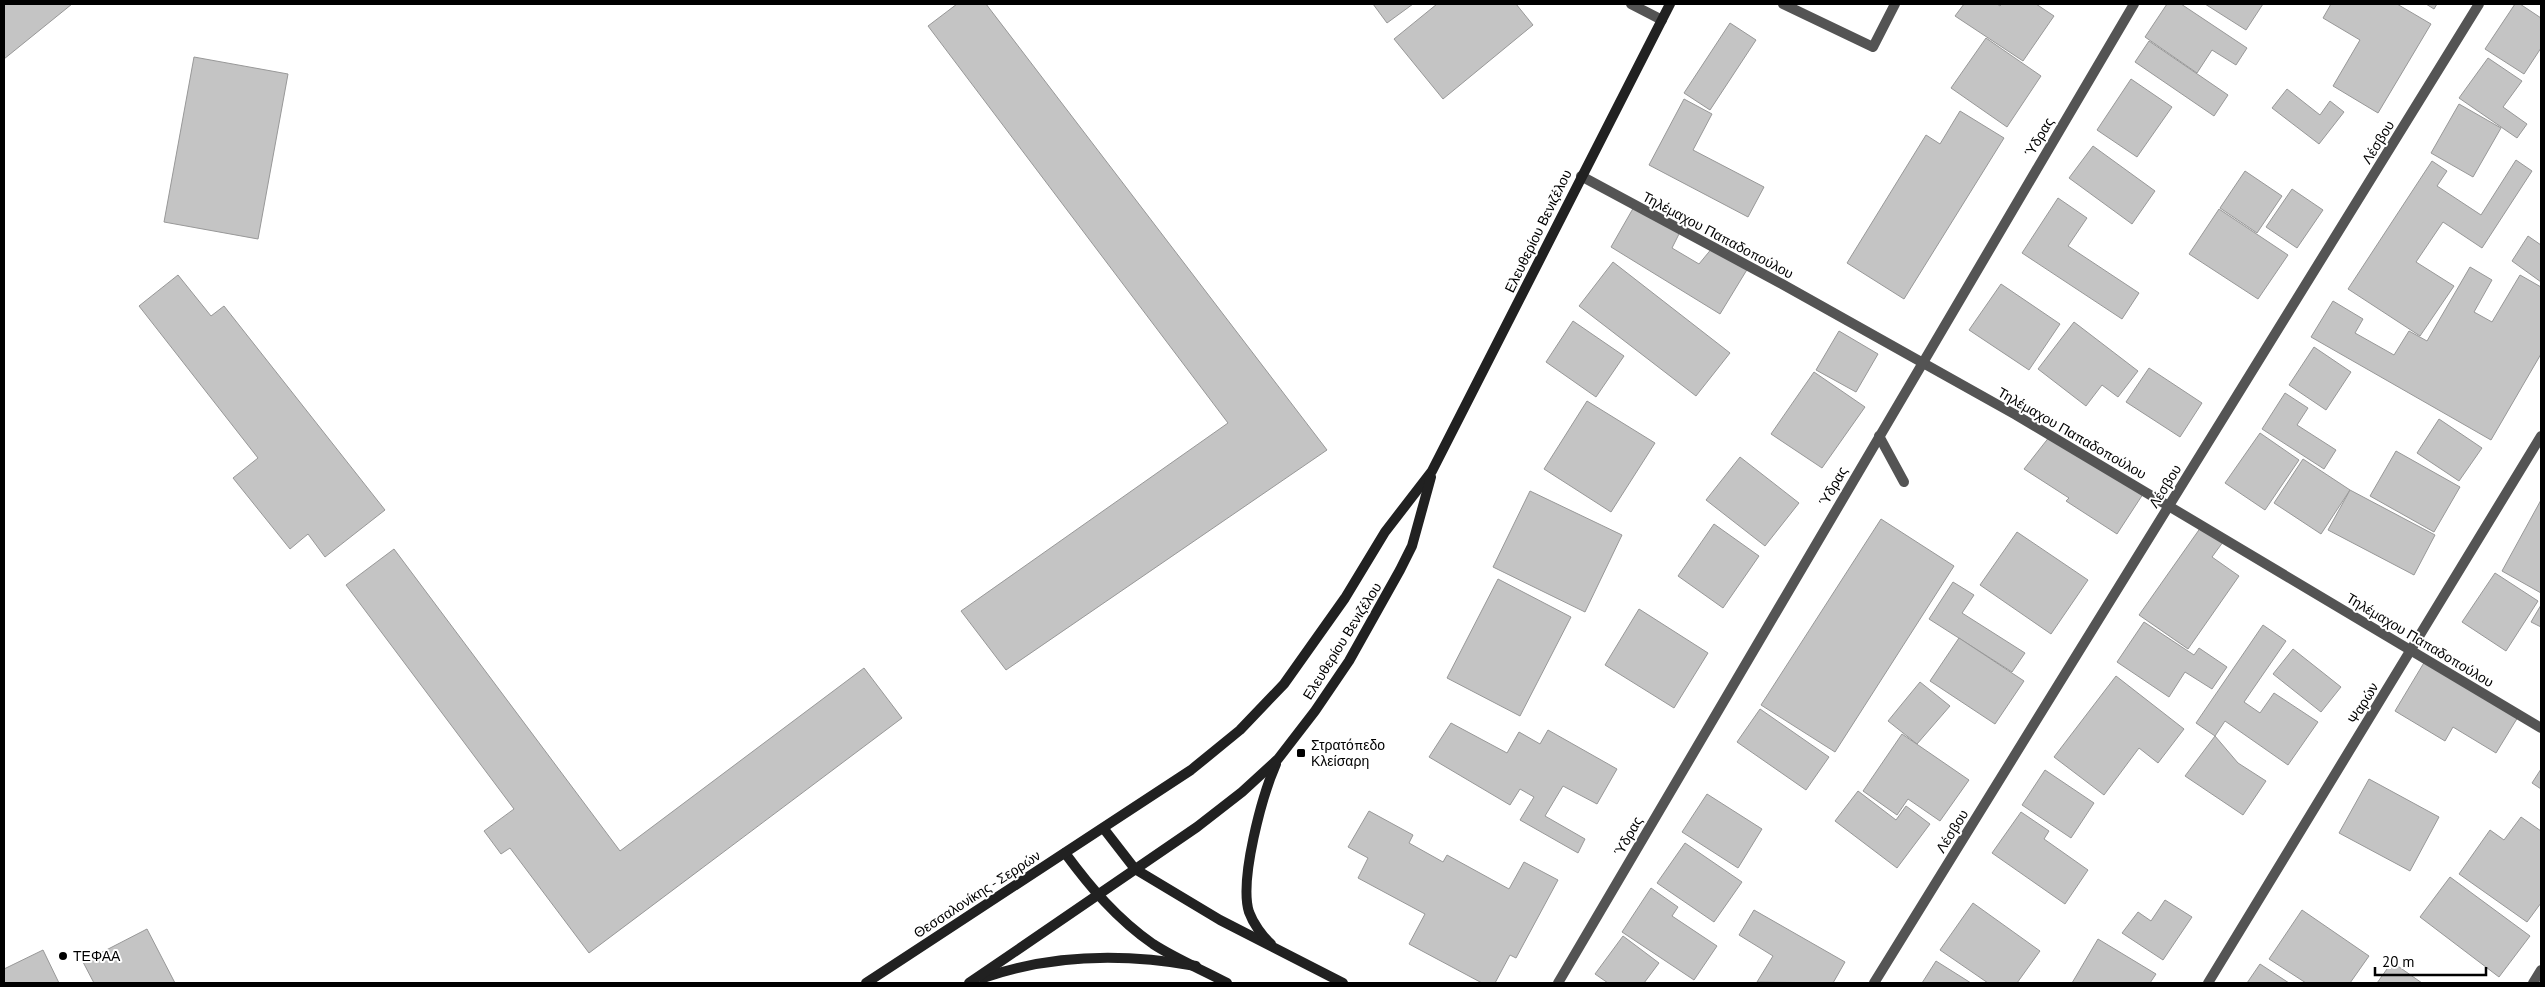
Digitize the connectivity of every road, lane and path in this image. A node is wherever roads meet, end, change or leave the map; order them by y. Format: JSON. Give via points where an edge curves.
{"nodes":[{"id":1,"x":1632,"y":4,"type":"edge"},
{"id":2,"x":1670,"y":4,"type":"edge"},
{"id":3,"x":1783,"y":4,"type":"edge"},
{"id":4,"x":1895,"y":4,"type":"edge"},
{"id":5,"x":2134,"y":4,"type":"edge"},
{"id":6,"x":2479,"y":4,"type":"edge"},
{"id":7,"x":1662,"y":20,"type":"junction"},
{"id":8,"x":1581,"y":176,"type":"junction"},
{"id":9,"x":1922,"y":362,"type":"junction"},
{"id":10,"x":1879,"y":436,"type":"junction"},
{"id":11,"x":2541,"y":436,"type":"edge"},
{"id":12,"x":1432,"y":471,"type":"junction"},
{"id":13,"x":1904,"y":482,"type":"dead end"},
{"id":14,"x":2168,"y":506,"type":"junction"},
{"id":15,"x":2412,"y":650,"type":"junction"},
{"id":16,"x":2541,"y":728,"type":"edge"},
{"id":17,"x":1278,"y":759,"type":"junction"},
{"id":18,"x":1104,"y":828,"type":"junction"},
{"id":19,"x":1065,"y":853,"type":"junction"},
{"id":20,"x":1135,"y":869,"type":"junction"},
{"id":21,"x":1097,"y":895,"type":"junction"},
{"id":22,"x":1279,"y":951,"type":"junction"},
{"id":23,"x":1196,"y":966,"type":"junction"},
{"id":24,"x":2541,"y":970,"type":"edge"},
{"id":25,"x":866,"y":983,"type":"edge"},
{"id":26,"x":970,"y":983,"type":"edge"},
{"id":27,"x":1227,"y":983,"type":"edge"},
{"id":28,"x":1343,"y":983,"type":"edge"},
{"id":29,"x":1558,"y":983,"type":"edge"},
{"id":30,"x":1874,"y":983,"type":"edge"},
{"id":31,"x":2208,"y":983,"type":"edge"},
{"id":32,"x":2533,"y":983,"type":"edge"}],
"edges":[{"from":1,"to":7,"type":"street"},
{"from":2,"to":7,"type":"main road","name":"Ελευθερίου Βενιζέλου"},
{"from":3,"to":4,"type":"street","via":[[1874,47]]},
{"from":5,"to":9,"type":"street","name":"Ύδρας"},
{"from":6,"to":14,"type":"street","name":"Λέσβου"},
{"from":7,"to":8,"type":"main road","name":"Ελευθερίου Βενιζέλου"},
{"from":8,"to":9,"type":"street","name":"Τηλέμαχου Παπαδοπούλου"},
{"from":8,"to":12,"type":"main road","name":"Ελευθερίου Βενιζέλου"},
{"from":9,"to":10,"type":"street","name":"Ύδρας"},
{"from":9,"to":14,"type":"street","name":"Τηλέμαχου Παπαδοπούλου"},
{"from":10,"to":13,"type":"street"},
{"from":10,"to":29,"type":"street","name":"Ύδρας"},
{"from":11,"to":15,"type":"street","name":"Ψαρών"},
{"from":12,"to":17,"type":"main road","name":"Ελευθερίου Βενιζέλου","via":[[1412,546],[1400,570],[1350,661]]},
{"from":12,"to":18,"type":"main road","name":"Ελευθερίου Βενιζέλου","via":[[1385,532],[1309,651],[1262,709],[1191,770]]},
{"from":14,"to":15,"type":"street","name":"Τηλέμαχου Παπαδοπούλου"},
{"from":14,"to":30,"type":"street","name":"Λέσβου"},
{"from":15,"to":16,"type":"street","name":"Τηλέμαχου Παπαδοπούλου"},
{"from":15,"to":31,"type":"street","name":"Ψαρών"},
{"from":17,"to":20,"type":"main road","name":"Ελευθερίου Βενιζέλου","via":[[1216,812]]},
{"from":17,"to":22,"type":"main road","via":[[1256,824],[1247,901],[1254,922]]},
{"from":18,"to":19,"type":"main road","name":"Θεσσαλονίκης - Σερρών"},
{"from":18,"to":20,"type":"main road"},
{"from":19,"to":21,"type":"main road"},
{"from":19,"to":25,"type":"main road","name":"Θεσσαλονίκης - Σερρών"},
{"from":20,"to":21,"type":"main road"},
{"from":20,"to":22,"type":"main road"},
{"from":21,"to":23,"type":"main road","via":[[1146,939]]},
{"from":21,"to":26,"type":"main road"},
{"from":22,"to":28,"type":"main road"},
{"from":23,"to":26,"type":"main road","via":[[1137,958],[1069,959],[1021,967]]},
{"from":23,"to":27,"type":"main road"},
{"from":24,"to":32,"type":"street"}]}
